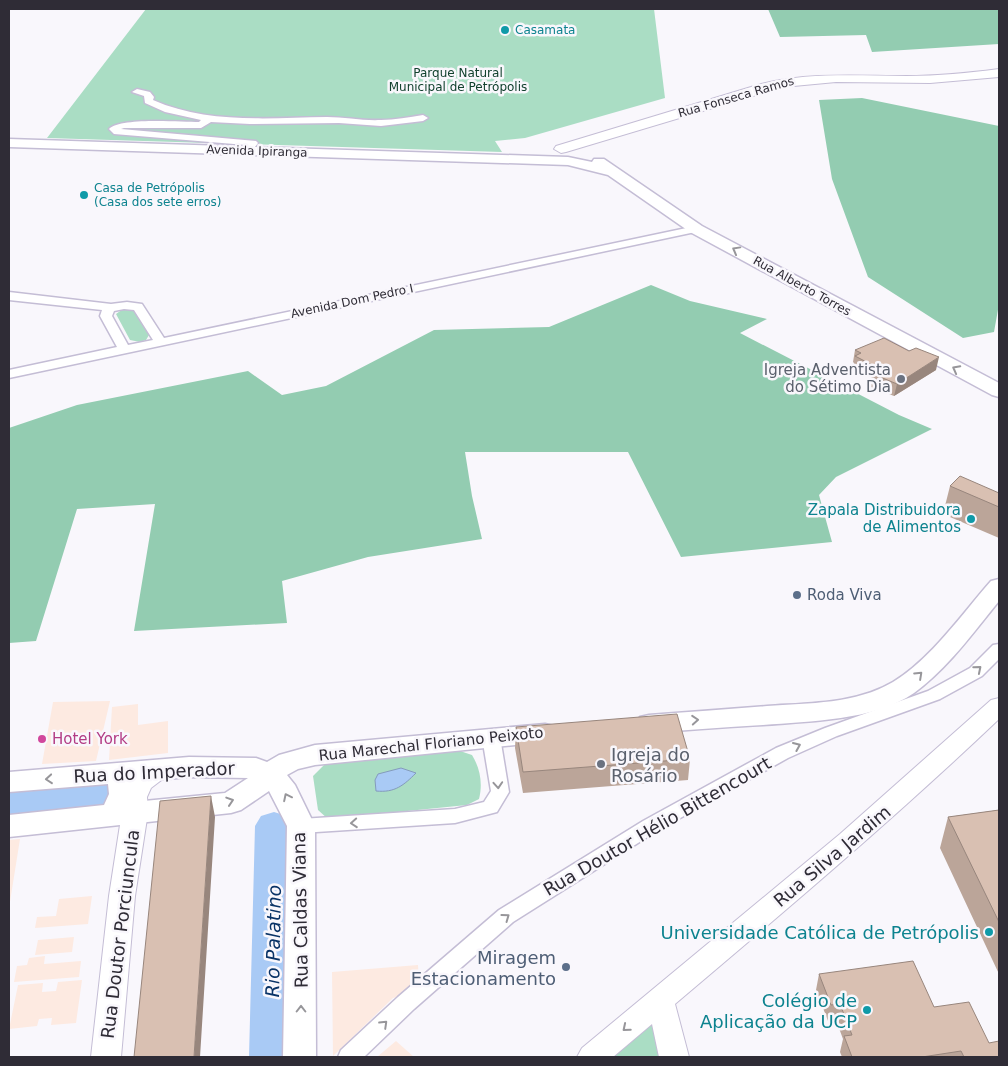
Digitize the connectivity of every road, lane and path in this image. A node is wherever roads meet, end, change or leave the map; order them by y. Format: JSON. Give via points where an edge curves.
{"nodes":[{"id":1,"x":999,"y":74,"type":"edge"},
{"id":2,"x":137,"y":92,"type":"dead end"},
{"id":3,"x":423,"y":118,"type":"dead end"},
{"id":4,"x":209,"y":119,"type":"junction"},
{"id":5,"x":9,"y":143,"type":"edge"},
{"id":6,"x":591,"y":145,"type":"junction"},
{"id":7,"x":248,"y":150,"type":"junction"},
{"id":8,"x":565,"y":155,"type":"junction"},
{"id":9,"x":610,"y":171,"type":"junction"},
{"id":10,"x":696,"y":229,"type":"junction"},
{"id":11,"x":9,"y":296,"type":"edge"},
{"id":12,"x":112,"y":308,"type":"junction"},
{"id":13,"x":160,"y":341,"type":"junction"},
{"id":14,"x":124,"y":349,"type":"junction"},
{"id":15,"x":9,"y":374,"type":"edge"},
{"id":16,"x":999,"y":391,"type":"edge"},
{"id":17,"x":999,"y":586,"type":"edge"},
{"id":18,"x":999,"y":649,"type":"edge"},
{"id":19,"x":999,"y":706,"type":"edge"},
{"id":20,"x":622,"y":726,"type":"edge"},
{"id":21,"x":566,"y":731,"type":"edge"},
{"id":22,"x":491,"y":737,"type":"junction"},
{"id":23,"x":159,"y":769,"type":"junction"},
{"id":24,"x":115,"y":773,"type":"junction"},
{"id":25,"x":267,"y":774,"type":"junction"},
{"id":26,"x":9,"y":782,"type":"edge"},
{"id":27,"x":124,"y":814,"type":"junction"},
{"id":28,"x":9,"y":826,"type":"edge"},
{"id":29,"x":301,"y":826,"type":"junction"},
{"id":30,"x":660,"y":999,"type":"junction"},
{"id":31,"x":106,"y":1057,"type":"edge"},
{"id":32,"x":300,"y":1057,"type":"edge"},
{"id":33,"x":349,"y":1057,"type":"edge"},
{"id":34,"x":592,"y":1057,"type":"edge"},
{"id":35,"x":674,"y":1057,"type":"edge"}],
"edges":[{"from":1,"to":6,"type":"street","name":"Rua Fonseca Ramos","via":[[909,80],[798,79]]},
{"from":2,"to":4,"type":"street","via":[[147,94],[148,102],[168,110]]},
{"from":3,"to":4,"type":"street","via":[[381,123]]},
{"from":4,"to":7,"type":"street","via":[[201,125],[123,125],[114,130],[253,142]]},
{"from":5,"to":7,"type":"main road","name":"Avenida Ipiranga"},
{"from":6,"to":8,"type":"main road","via":[[588,156],[583,159]]},
{"from":6,"to":9,"type":"main road","name":"Rua Alberto Torres"},
{"from":7,"to":8,"type":"main road","name":"Avenida Ipiranga","via":[[506,159]]},
{"from":8,"to":9,"type":"main road","name":"Rua Alberto Torres"},
{"from":9,"to":10,"type":"main road","name":"Rua Alberto Torres"},
{"from":10,"to":13,"type":"street","name":"Avenida Dom Pedro I"},
{"from":16,"to":10,"type":"main road","name":"Rua Alberto Torres","one_way":true},
{"from":11,"to":12,"type":"street"},
{"from":12,"to":13,"type":"street","via":[[124,305],[138,308]]},
{"from":12,"to":14,"type":"street","via":[[106,316]]},
{"from":13,"to":14,"type":"street","name":"Avenida Dom Pedro I"},
{"from":14,"to":15,"type":"street","name":"Avenida Dom Pedro I"},
{"from":20,"to":17,"type":"main road","one_way":true,"via":[[834,710],[892,694],[916,679]]},
{"from":33,"to":18,"type":"street","name":"Rua Doutor Hélio Bittencourt","one_way":true,"via":[[506,916],[650,826],[782,753],[934,695],[976,672]]},
{"from":19,"to":30,"type":"street","name":"Rua Silva Jardim","via":[[857,835]]},
{"from":21,"to":22,"type":"main road","name":"Rua Marechal Floriano Peixoto"},
{"from":22,"to":25,"type":"main road","name":"Rua Marechal Floriano Peixoto","via":[[315,755],[289,762]]},
{"from":22,"to":29,"type":"street","one_way":true,"via":[[500,792],[490,807],[455,816]]},
{"from":23,"to":24,"type":"main road","name":"Rua do Imperador"},
{"from":23,"to":25,"type":"main road","name":"Rua do Imperador","via":[[226,766],[256,768]]},
{"from":23,"to":27,"type":"street","name":"Rua Doutor Porciuncula","via":[[137,786]]},
{"from":24,"to":26,"type":"main road","name":"Rua do Imperador","one_way":true},
{"from":24,"to":27,"type":"main road","via":[[123,782],[121,802]]},
{"from":27,"to":25,"type":"main road","name":"Rua do Imperador","one_way":true,"via":[[231,803],[259,784]]},
{"from":29,"to":25,"type":"main road","name":"Rua Caldas Viana","one_way":true,"via":[[281,785]]},
{"from":27,"to":28,"type":"main road","name":"Rua do Imperador"},
{"from":27,"to":31,"type":"street","name":"Rua Doutor Porciuncula","via":[[122,896]]},
{"from":32,"to":29,"type":"main road","name":"Rua Caldas Viana","one_way":true},
{"from":30,"to":34,"type":"street","name":"Rua Silva Jardim","one_way":true},
{"from":30,"to":35,"type":"street"}]}
